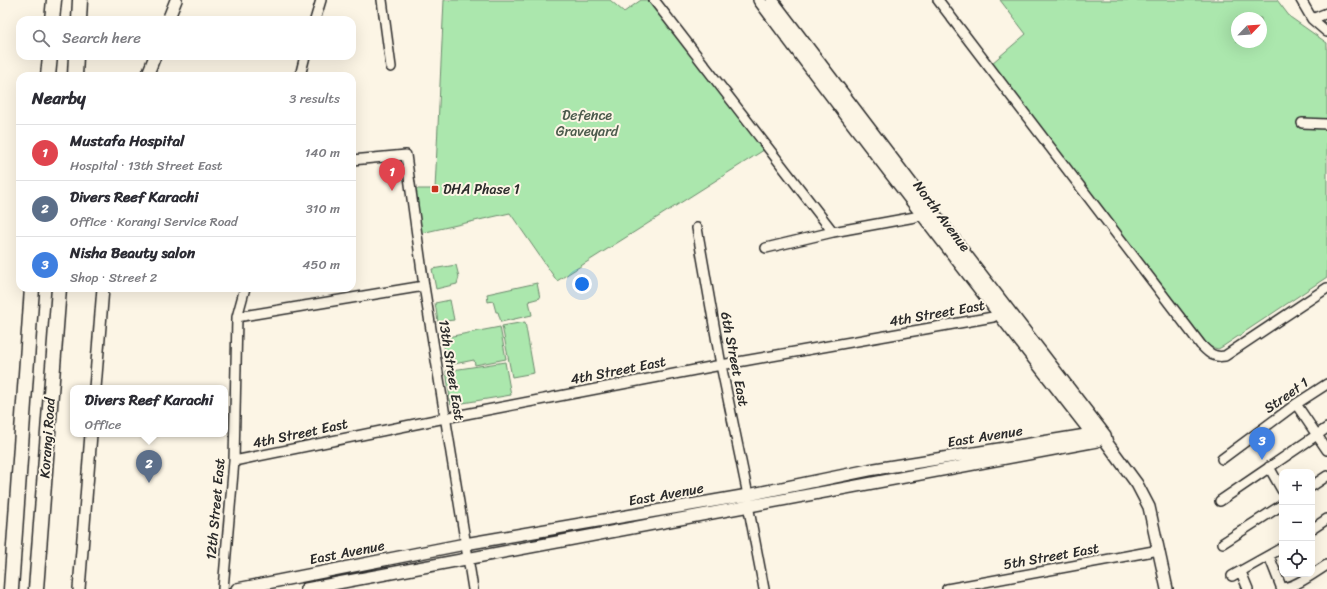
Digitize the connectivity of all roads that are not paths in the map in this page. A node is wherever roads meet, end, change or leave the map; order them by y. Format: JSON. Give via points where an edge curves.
{"nodes":[{"id":1,"x":54,"y":0,"type":"edge"},
{"id":2,"x":80,"y":0,"type":"edge"},
{"id":3,"x":176,"y":0,"type":"edge"},
{"id":4,"x":321,"y":0,"type":"edge"},
{"id":5,"x":382,"y":0,"type":"edge"},
{"id":6,"x":654,"y":0,"type":"edge"},
{"id":7,"x":759,"y":0,"type":"edge"},
{"id":8,"x":772,"y":0,"type":"edge"},
{"id":9,"x":938,"y":0,"type":"edge"},
{"id":10,"x":1301,"y":0,"type":"edge"},
{"id":11,"x":1327,"y":13,"type":"edge"},
{"id":12,"x":52,"y":16,"type":"edge"},
{"id":13,"x":79,"y":16,"type":"edge"},
{"id":14,"x":170,"y":16,"type":"edge"},
{"id":15,"x":316,"y":16,"type":"edge"},
{"id":16,"x":1312,"y":19,"type":"junction"},
{"id":17,"x":1327,"y":32,"type":"edge"},
{"id":18,"x":50,"y":60,"type":"edge"},
{"id":19,"x":76,"y":60,"type":"edge"},
{"id":20,"x":153,"y":60,"type":"edge"},
{"id":21,"x":304,"y":60,"type":"edge"},
{"id":22,"x":391,"y":67,"type":"dead end"},
{"id":23,"x":48,"y":72,"type":"edge"},
{"id":24,"x":75,"y":72,"type":"edge"},
{"id":25,"x":149,"y":72,"type":"edge"},
{"id":26,"x":301,"y":72,"type":"edge"},
{"id":27,"x":1302,"y":123,"type":"dead end"},
{"id":28,"x":1327,"y":124,"type":"edge"},
{"id":29,"x":356,"y":160,"type":"edge"},
{"id":30,"x":925,"y":211,"type":"junction"},
{"id":31,"x":697,"y":228,"type":"dead end"},
{"id":32,"x":833,"y":232,"type":"junction"},
{"id":33,"x":766,"y":248,"type":"dead end"},
{"id":34,"x":424,"y":286,"type":"junction"},
{"id":35,"x":1327,"y":288,"type":"edge"},
{"id":36,"x":32,"y":292,"type":"edge"},
{"id":37,"x":59,"y":292,"type":"edge"},
{"id":38,"x":103,"y":292,"type":"edge"},
{"id":39,"x":244,"y":292,"type":"edge"},
{"id":40,"x":1002,"y":311,"type":"junction"},
{"id":41,"x":238,"y":317,"type":"junction"},
{"id":42,"x":721,"y":365,"type":"junction"},
{"id":43,"x":1327,"y":384,"type":"edge"},
{"id":44,"x":95,"y":385,"type":"edge"},
{"id":45,"x":1296,"y":404,"type":"junction"},
{"id":46,"x":446,"y":418,"type":"junction"},
{"id":47,"x":1327,"y":428,"type":"edge"},
{"id":48,"x":1100,"y":436,"type":"junction"},
{"id":49,"x":1316,"y":436,"type":"junction"},
{"id":50,"x":91,"y":437,"type":"edge"},
{"id":51,"x":1327,"y":450,"type":"edge"},
{"id":52,"x":1222,"y":459,"type":"dead end"},
{"id":53,"x":234,"y":461,"type":"junction"},
{"id":54,"x":1269,"y":467,"type":"junction"},
{"id":55,"x":1327,"y":476,"type":"edge"},
{"id":56,"x":1315,"y":484,"type":"edge"},
{"id":57,"x":1279,"y":485,"type":"edge"},
{"id":58,"x":748,"y":500,"type":"junction"},
{"id":59,"x":1220,"y":501,"type":"dead end"},
{"id":60,"x":1279,"y":507,"type":"edge"},
{"id":61,"x":1327,"y":519,"type":"edge"},
{"id":62,"x":1315,"y":527,"type":"edge"},
{"id":63,"x":1223,"y":543,"type":"dead end"},
{"id":64,"x":465,"y":544,"type":"junction"},
{"id":65,"x":1159,"y":550,"type":"junction"},
{"id":66,"x":1279,"y":550,"type":"edge"},
{"id":67,"x":1269,"y":556,"type":"junction"},
{"id":68,"x":468,"y":560,"type":"junction"},
{"id":69,"x":1327,"y":565,"type":"edge"},
{"id":70,"x":1241,"y":572,"type":"junction"},
{"id":71,"x":1232,"y":576,"type":"dead end"},
{"id":72,"x":1281,"y":588,"type":"edge"},
{"id":73,"x":11,"y":589,"type":"edge"},
{"id":74,"x":36,"y":589,"type":"edge"},
{"id":75,"x":79,"y":589,"type":"edge"},
{"id":76,"x":222,"y":589,"type":"edge"},
{"id":77,"x":237,"y":589,"type":"edge"},
{"id":78,"x":306,"y":589,"type":"edge"},
{"id":79,"x":472,"y":589,"type":"edge"},
{"id":80,"x":764,"y":589,"type":"edge"},
{"id":81,"x":948,"y":589,"type":"edge"},
{"id":82,"x":1167,"y":589,"type":"edge"},
{"id":83,"x":1248,"y":589,"type":"edge"}],
"edges":[{"from":1,"to":12,"type":"main road"},
{"from":2,"to":13,"type":"main road"},
{"from":3,"to":14,"type":"street"},
{"from":4,"to":15,"type":"street"},
{"from":5,"to":22,"type":"street"},
{"from":6,"to":32,"type":"street"},
{"from":7,"to":30,"type":"street","name":"North Avenue","via":[[856,129]]},
{"from":8,"to":30,"type":"street","name":"North Avenue"},
{"from":9,"to":35,"type":"street","via":[[1209,353],[1218,357],[1225,356]]},
{"from":10,"to":16,"type":"street"},
{"from":11,"to":16,"type":"street"},
{"from":16,"to":17,"type":"street"},
{"from":18,"to":23,"type":"main road"},
{"from":19,"to":24,"type":"main road"},
{"from":20,"to":25,"type":"street"},
{"from":21,"to":26,"type":"street"},
{"from":27,"to":28,"type":"street"},
{"from":29,"to":34,"type":"street","name":"13th Street East","via":[[406,154]]},
{"from":30,"to":32,"type":"street","via":[[915,217]]},
{"from":30,"to":40,"type":"street","name":"North Avenue"},
{"from":31,"to":42,"type":"street","name":"6th Street East"},
{"from":32,"to":33,"type":"street"},
{"from":34,"to":41,"type":"street"},
{"from":34,"to":46,"type":"street","name":"13th Street East"},
{"from":36,"to":73,"type":"main road","name":"Korangi Road"},
{"from":37,"to":74,"type":"main road","name":"Korangi Road"},
{"from":38,"to":44,"type":"street"},
{"from":39,"to":41,"type":"street","name":"12th Street East"},
{"from":40,"to":42,"type":"street","name":"4th Street East","via":[[992,317]]},
{"from":40,"to":48,"type":"street","name":"North Avenue"},
{"from":41,"to":53,"type":"street","name":"12th Street East"},
{"from":42,"to":46,"type":"street","name":"4th Street East"},
{"from":42,"to":58,"type":"street","name":"6th Street East"},
{"from":43,"to":45,"type":"street","name":"Street 1"},
{"from":45,"to":49,"type":"street"},
{"from":45,"to":52,"type":"street","name":"Street 1"},
{"from":46,"to":53,"type":"street","name":"4th Street East"},
{"from":46,"to":64,"type":"street","name":"13th Street East"},
{"from":47,"to":49,"type":"street"},
{"from":48,"to":58,"type":"street","name":"East Avenue","via":[[856,487]]},
{"from":48,"to":65,"type":"street","name":"North Avenue","via":[[1137,484],[1145,499]]},
{"from":49,"to":51,"type":"street"},
{"from":49,"to":54,"type":"street"},
{"from":50,"to":75,"type":"street"},
{"from":53,"to":76,"type":"street","name":"12th Street East"},
{"from":54,"to":57,"type":"street"},
{"from":54,"to":59,"type":"street"},
{"from":55,"to":56,"type":"street"},
{"from":58,"to":64,"type":"street","name":"East Avenue"},
{"from":58,"to":68,"type":"street","name":"East Avenue"},
{"from":58,"to":80,"type":"street","name":"6th Street East"},
{"from":60,"to":63,"type":"street"},
{"from":61,"to":62,"type":"street"},
{"from":64,"to":68,"type":"street","name":"13th Street East"},
{"from":64,"to":77,"type":"street","name":"East Avenue"},
{"from":65,"to":81,"type":"street","name":"5th Street East"},
{"from":65,"to":82,"type":"street","name":"North Avenue"},
{"from":66,"to":67,"type":"street"},
{"from":67,"to":70,"type":"street"},
{"from":67,"to":72,"type":"street"},
{"from":68,"to":78,"type":"street","name":"East Avenue"},
{"from":68,"to":79,"type":"street","name":"13th Street East"},
{"from":69,"to":72,"type":"street","via":[[1286,588]]},
{"from":70,"to":71,"type":"street"},
{"from":70,"to":83,"type":"street"}]}
